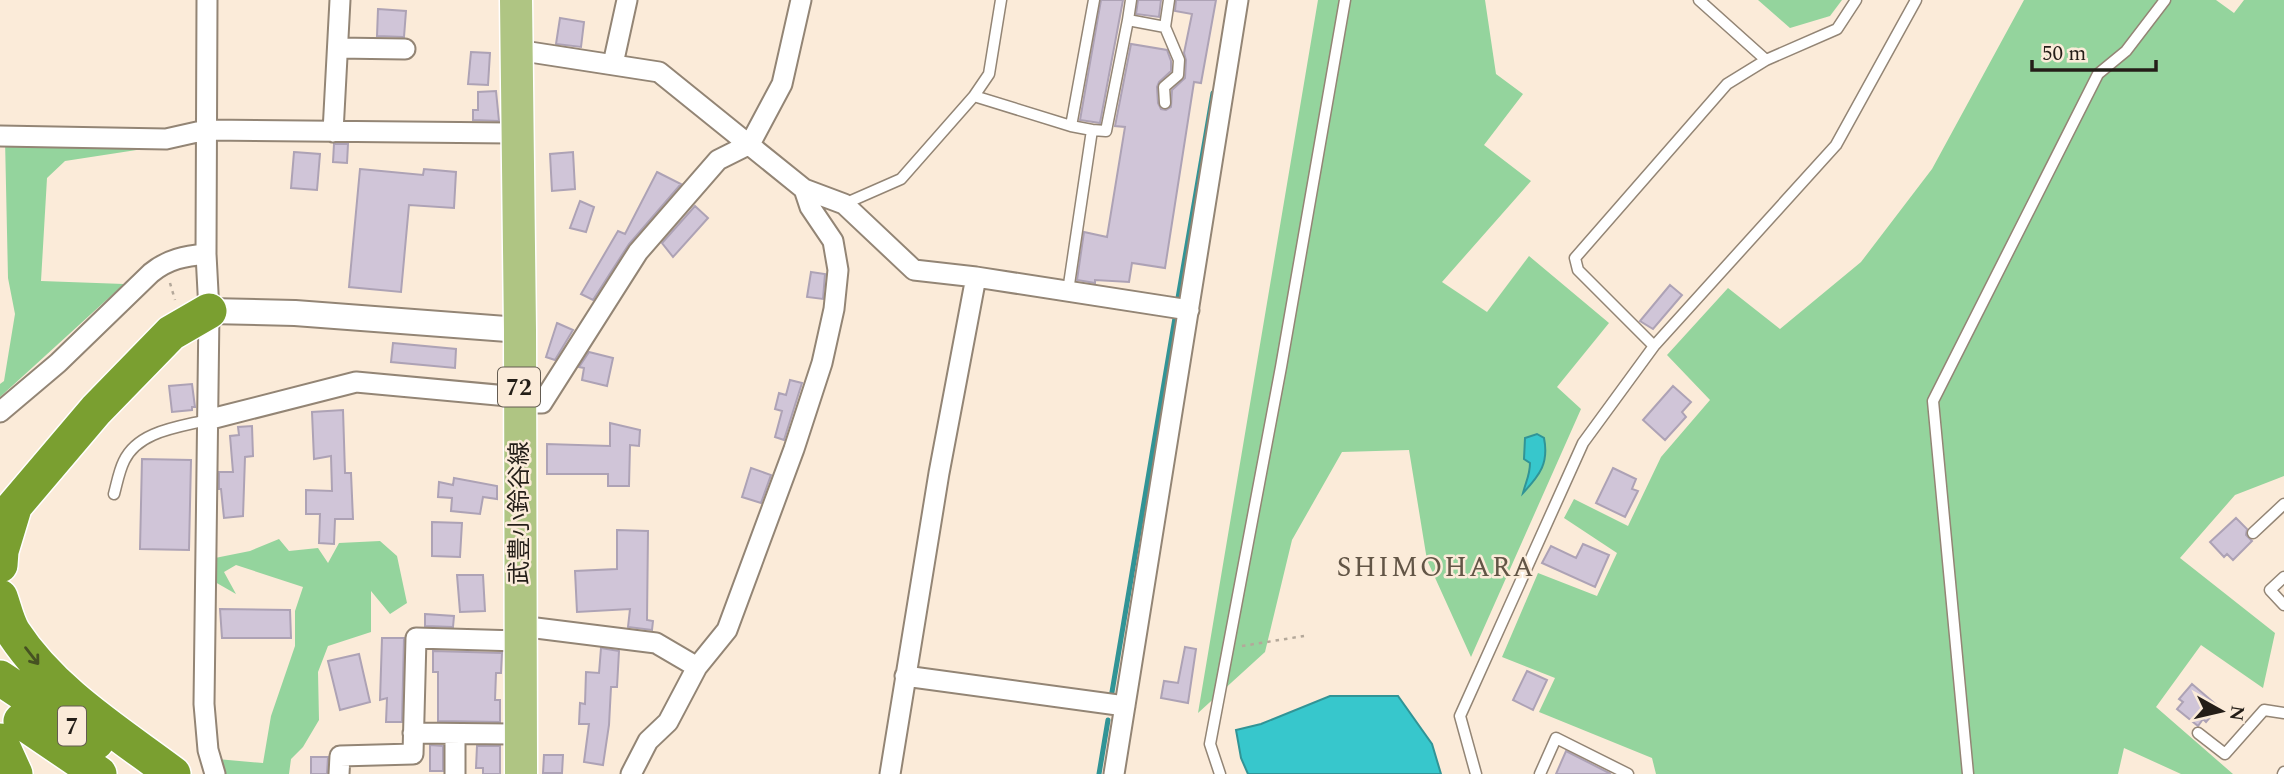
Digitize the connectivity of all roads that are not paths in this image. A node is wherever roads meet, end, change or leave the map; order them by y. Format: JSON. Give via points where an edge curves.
{"nodes":[{"id":1,"x":206,"y":0,"type":"edge"},
{"id":2,"x":340,"y":0,"type":"edge"},
{"id":3,"x":516,"y":0,"type":"edge"},
{"id":4,"x":627,"y":0,"type":"edge"},
{"id":5,"x":801,"y":0,"type":"edge"},
{"id":6,"x":1001,"y":0,"type":"edge"},
{"id":7,"x":1094,"y":0,"type":"edge"},
{"id":8,"x":1131,"y":0,"type":"edge"},
{"id":9,"x":1169,"y":0,"type":"edge"},
{"id":10,"x":1238,"y":0,"type":"edge"},
{"id":11,"x":1345,"y":0,"type":"edge"},
{"id":12,"x":1699,"y":0,"type":"edge"},
{"id":13,"x":1856,"y":0,"type":"edge"},
{"id":14,"x":2165,"y":0,"type":"edge"},
{"id":15,"x":1913,"y":1,"type":"edge"},
{"id":16,"x":1128,"y":20,"type":"junction"},
{"id":17,"x":1165,"y":27,"type":"junction"},
{"id":18,"x":338,"y":48,"type":"junction"},
{"id":19,"x":405,"y":49,"type":"dead end"},
{"id":20,"x":517,"y":50,"type":"junction"},
{"id":21,"x":1766,"y":60,"type":"junction"},
{"id":22,"x":613,"y":64,"type":"junction"},
{"id":23,"x":974,"y":96,"type":"junction"},
{"id":24,"x":1165,"y":103,"type":"dead end"},
{"id":25,"x":1071,"y":126,"type":"junction"},
{"id":26,"x":206,"y":130,"type":"junction"},
{"id":27,"x":1092,"y":130,"type":"junction"},
{"id":28,"x":333,"y":132,"type":"junction"},
{"id":29,"x":518,"y":133,"type":"junction"},
{"id":30,"x":0,"y":136,"type":"edge"},
{"id":31,"x":750,"y":144,"type":"junction"},
{"id":32,"x":804,"y":189,"type":"junction"},
{"id":33,"x":844,"y":204,"type":"junction"},
{"id":34,"x":206,"y":254,"type":"junction"},
{"id":35,"x":976,"y":277,"type":"junction"},
{"id":36,"x":1068,"y":291,"type":"junction"},
{"id":37,"x":1189,"y":310,"type":"junction"},
{"id":38,"x":194,"y":312,"type":"junction"},
{"id":39,"x":520,"y":330,"type":"junction"},
{"id":40,"x":1654,"y":346,"type":"junction"},
{"id":41,"x":519,"y":400,"type":"junction"},
{"id":42,"x":0,"y":412,"type":"edge"},
{"id":43,"x":207,"y":420,"type":"junction"},
{"id":44,"x":114,"y":494,"type":"dead end"},
{"id":45,"x":2284,"y":504,"type":"edge"},
{"id":46,"x":5,"y":508,"type":"edge"},
{"id":47,"x":2253,"y":533,"type":"dead end"},
{"id":48,"x":0,"y":565,"type":"edge"},
{"id":49,"x":2284,"y":577,"type":"edge"},
{"id":50,"x":0,"y":597,"type":"edge"},
{"id":51,"x":2284,"y":605,"type":"edge"},
{"id":52,"x":528,"y":634,"type":"junction"},
{"id":53,"x":697,"y":667,"type":"junction"},
{"id":54,"x":905,"y":676,"type":"junction"},
{"id":55,"x":0,"y":678,"type":"edge"},
{"id":56,"x":1125,"y":706,"type":"junction"},
{"id":57,"x":0,"y":707,"type":"edge"},
{"id":58,"x":2284,"y":713,"type":"edge"},
{"id":59,"x":413,"y":733,"type":"junction"},
{"id":60,"x":2198,"y":733,"type":"dead end"},
{"id":61,"x":455,"y":734,"type":"junction"},
{"id":62,"x":520,"y":734,"type":"junction"},
{"id":63,"x":0,"y":741,"type":"edge"},
{"id":64,"x":15,"y":774,"type":"edge"},
{"id":65,"x":99,"y":774,"type":"edge"},
{"id":66,"x":143,"y":774,"type":"edge"},
{"id":67,"x":173,"y":774,"type":"edge"},
{"id":68,"x":215,"y":774,"type":"edge"},
{"id":69,"x":339,"y":774,"type":"edge"},
{"id":70,"x":455,"y":774,"type":"edge"},
{"id":71,"x":521,"y":774,"type":"edge"},
{"id":72,"x":631,"y":774,"type":"edge"},
{"id":73,"x":890,"y":774,"type":"edge"},
{"id":74,"x":1114,"y":774,"type":"edge"},
{"id":75,"x":1220,"y":774,"type":"edge"},
{"id":76,"x":1476,"y":774,"type":"edge"},
{"id":77,"x":1540,"y":774,"type":"edge"},
{"id":78,"x":1628,"y":774,"type":"edge"},
{"id":79,"x":1968,"y":774,"type":"edge"}],
"edges":[{"from":1,"to":26,"type":"street"},
{"from":2,"to":18,"type":"street"},
{"from":3,"to":20,"type":"main road","name":"武豊小鈴谷線","number":"72"},
{"from":4,"to":22,"type":"street"},
{"from":5,"to":31,"type":"street","via":[[782,84]]},
{"from":6,"to":23,"type":"lane","via":[[989,74]]},
{"from":7,"to":25,"type":"lane"},
{"from":8,"to":16,"type":"lane"},
{"from":9,"to":17,"type":"lane"},
{"from":10,"to":37,"type":"street"},
{"from":11,"to":75,"type":"lane","via":[[1210,744]]},
{"from":12,"to":21,"type":"lane"},
{"from":13,"to":21,"type":"lane","via":[[1837,29]]},
{"from":14,"to":79,"type":"lane","via":[[2126,51],[2098,74],[1933,401]]},
{"from":15,"to":40,"type":"lane","via":[[1836,145]]},
{"from":16,"to":17,"type":"lane"},
{"from":16,"to":27,"type":"lane","via":[[1106,131]]},
{"from":17,"to":24,"type":"lane","via":[[1179,60],[1178,75],[1164,87]]},
{"from":18,"to":19,"type":"street"},
{"from":18,"to":28,"type":"street"},
{"from":20,"to":22,"type":"street"},
{"from":20,"to":29,"type":"main road","name":"武豊小鈴谷線","number":"72"},
{"from":21,"to":40,"type":"lane","via":[[1727,84],[1575,258],[1578,270]]},
{"from":22,"to":31,"type":"street","via":[[659,72]]},
{"from":23,"to":25,"type":"lane"},
{"from":23,"to":33,"type":"lane","via":[[901,179]]},
{"from":25,"to":27,"type":"lane"},
{"from":26,"to":28,"type":"street"},
{"from":26,"to":30,"type":"street","via":[[166,139]]},
{"from":26,"to":34,"type":"street"},
{"from":27,"to":36,"type":"lane"},
{"from":28,"to":29,"type":"street"},
{"from":29,"to":39,"type":"main road","name":"武豊小鈴谷線","number":"72"},
{"from":31,"to":32,"type":"street"},
{"from":31,"to":41,"type":"street","via":[[718,160],[638,252],[542,403]]},
{"from":32,"to":33,"type":"street"},
{"from":32,"to":53,"type":"street","via":[[810,207],[834,241],[838,270],[822,363],[727,630]]},
{"from":33,"to":35,"type":"street","via":[[914,270]]},
{"from":34,"to":38,"type":"street"},
{"from":34,"to":42,"type":"street","via":[[164,263]]},
{"from":35,"to":36,"type":"street"},
{"from":35,"to":54,"type":"street"},
{"from":36,"to":37,"type":"street"},
{"from":37,"to":56,"type":"street"},
{"from":38,"to":39,"type":"street","via":[[295,313]]},
{"from":38,"to":43,"type":"street"},
{"from":38,"to":46,"type":"highway"},
{"from":39,"to":41,"type":"main road","name":"武豊小鈴谷線","number":"72"},
{"from":40,"to":76,"type":"lane","via":[[1583,443],[1460,716]]},
{"from":41,"to":43,"type":"street","via":[[356,382]]},
{"from":41,"to":52,"type":"main road","name":"武豊小鈴谷線","number":"72"},
{"from":43,"to":44,"type":"lane","via":[[144,440],[125,459]]},
{"from":43,"to":68,"type":"street","via":[[204,704]]},
{"from":45,"to":47,"type":"lane"},
{"from":46,"to":48,"type":"highway"},
{"from":49,"to":51,"type":"lane","via":[[2270,590]]},
{"from":50,"to":67,"type":"highway","one_way":true,"via":[[12,630],[38,665],[80,704]]},
{"from":52,"to":53,"type":"street","via":[[656,643]]},
{"from":52,"to":59,"type":"street","via":[[415,638]]},
{"from":52,"to":62,"type":"main road","name":"武豊小鈴谷線","number":"72"},
{"from":53,"to":72,"type":"street","via":[[668,722],[648,741]]},
{"from":54,"to":56,"type":"street"},
{"from":54,"to":73,"type":"street"},
{"from":55,"to":66,"type":"highway","number":"7"},
{"from":56,"to":74,"type":"street"},
{"from":57,"to":65,"type":"highway","number":"7"},
{"from":58,"to":60,"type":"lane","via":[[2264,710],[2225,754]]},
{"from":59,"to":61,"type":"street"},
{"from":59,"to":69,"type":"street","via":[[413,754],[340,756]]},
{"from":61,"to":62,"type":"street"},
{"from":61,"to":70,"type":"street"},
{"from":62,"to":71,"type":"main road","name":"武豊小鈴谷線","number":"72"},
{"from":63,"to":64,"type":"highway"},
{"from":77,"to":78,"type":"lane","via":[[1556,738]]}]}
